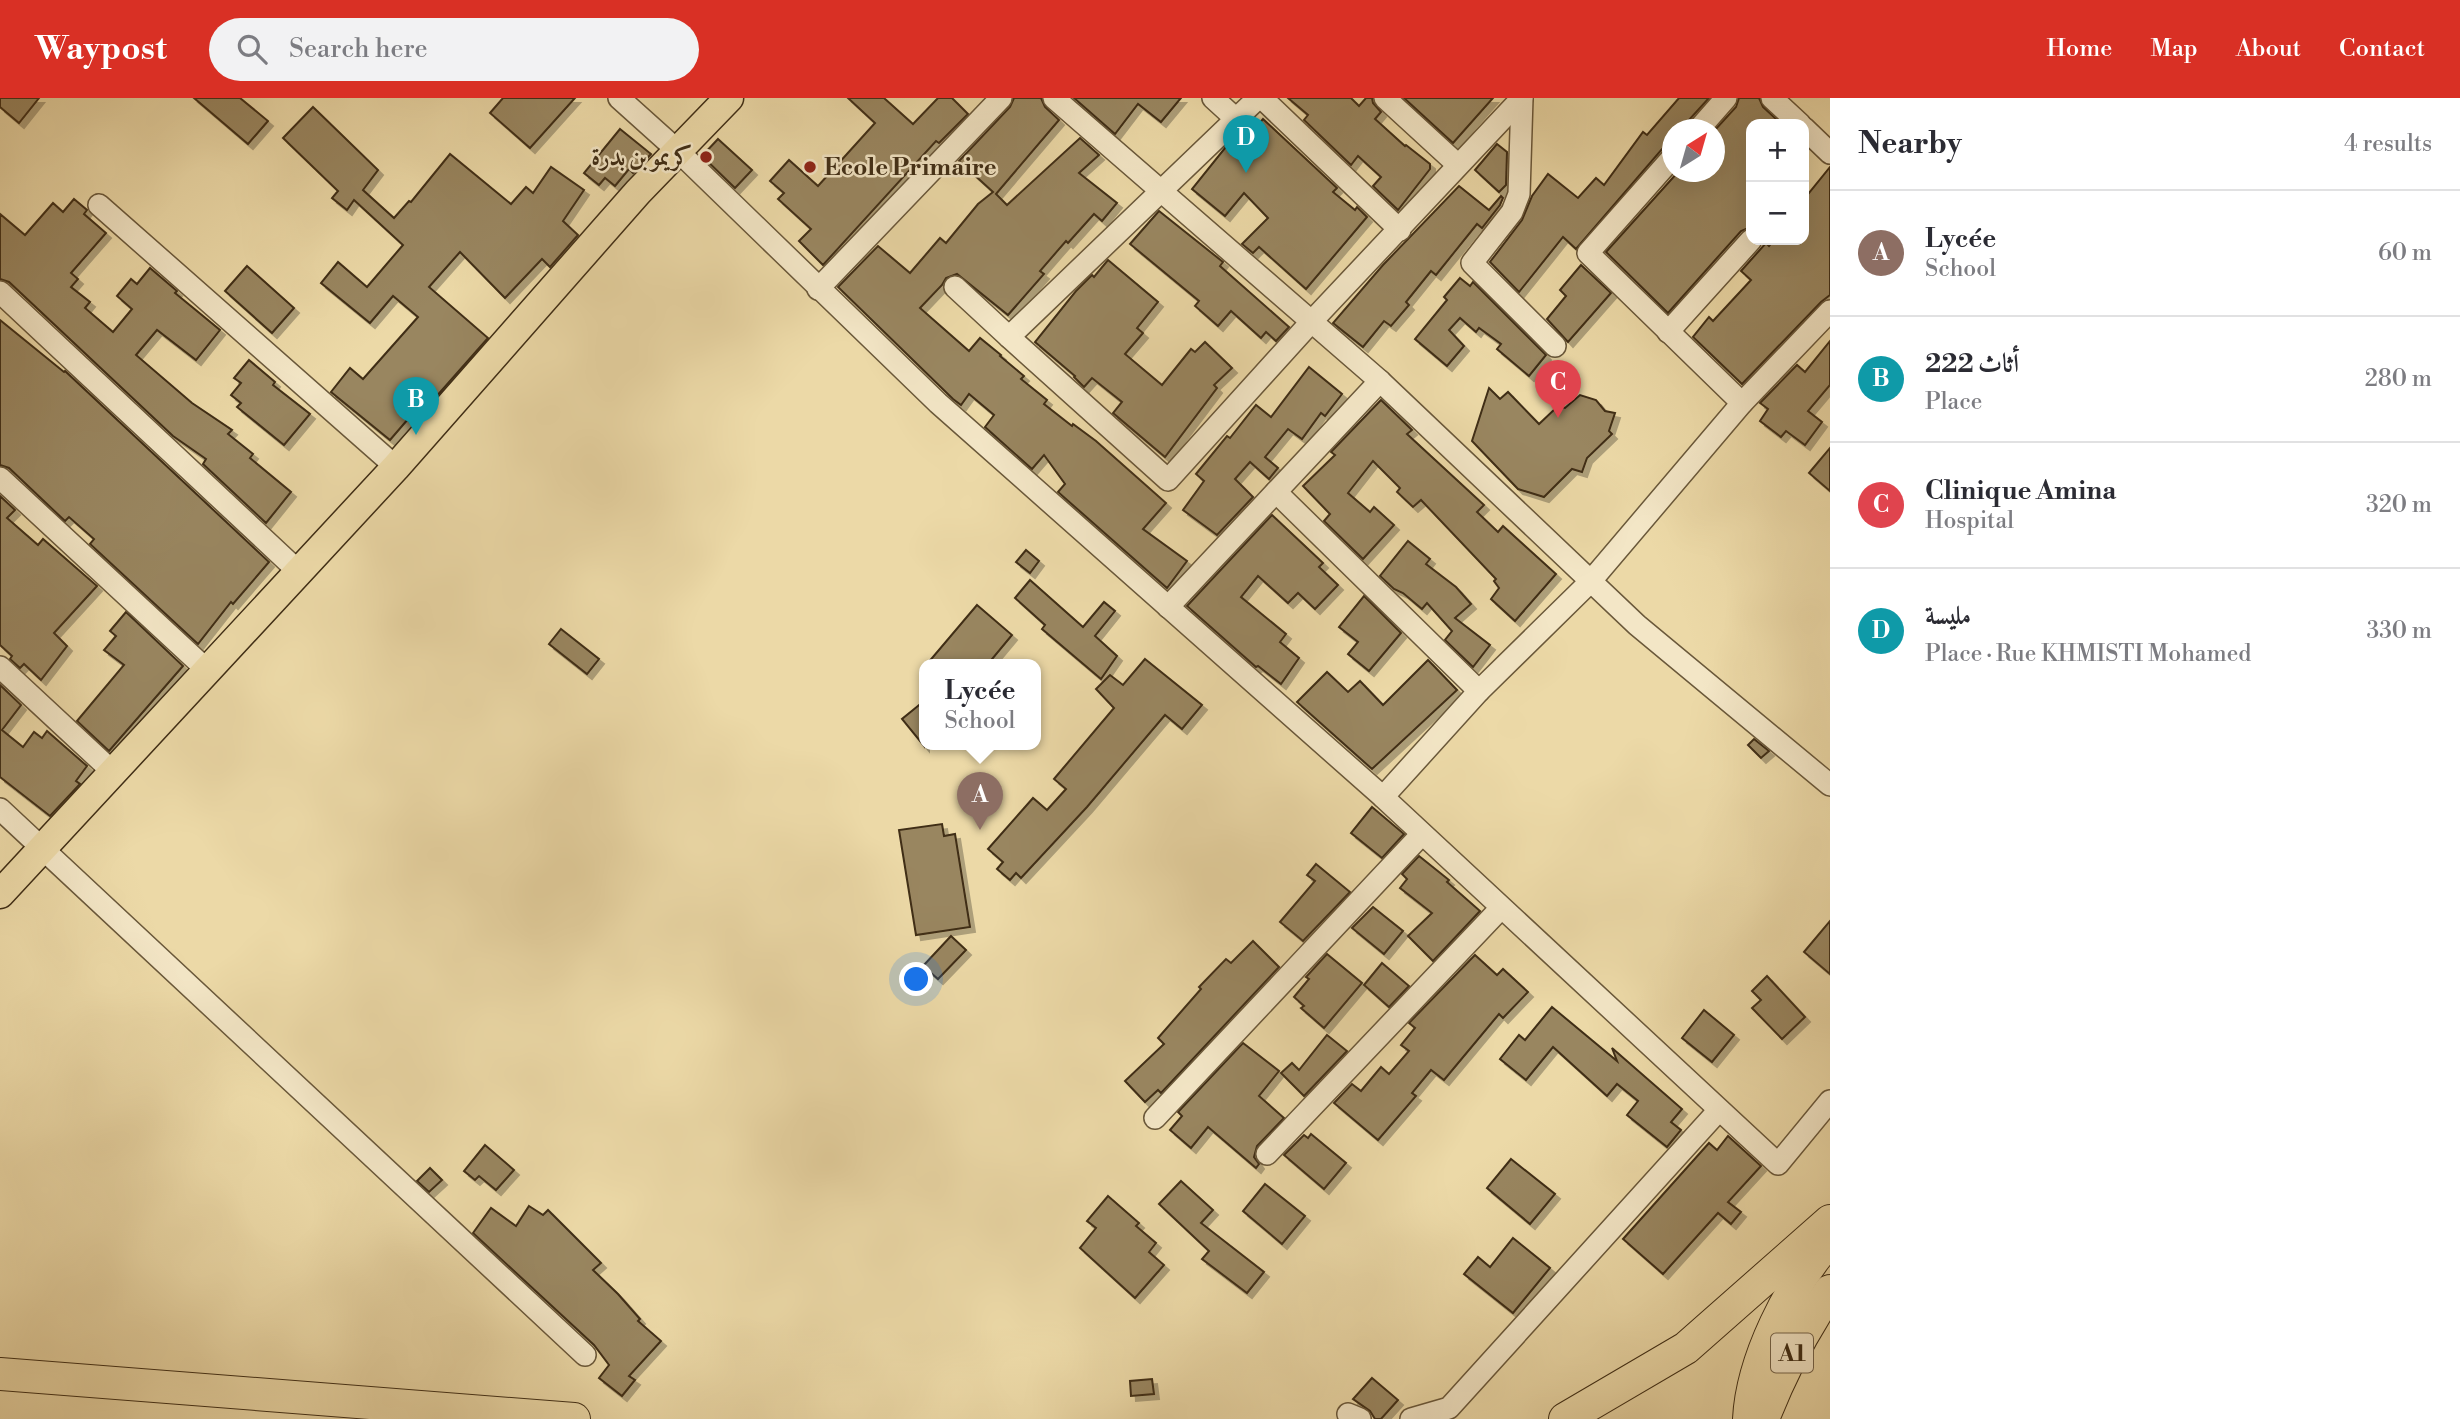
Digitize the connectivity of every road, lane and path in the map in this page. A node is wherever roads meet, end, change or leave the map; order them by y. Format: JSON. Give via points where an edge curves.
{"nodes":[{"id":1,"x":620,"y":98,"type":"edge"},
{"id":2,"x":729,"y":98,"type":"edge"},
{"id":3,"x":1001,"y":98,"type":"edge"},
{"id":4,"x":1054,"y":98,"type":"edge"},
{"id":5,"x":1213,"y":98,"type":"edge"},
{"id":6,"x":1260,"y":98,"type":"edge"},
{"id":7,"x":1385,"y":98,"type":"edge"},
{"id":8,"x":1522,"y":98,"type":"edge"},
{"id":9,"x":1726,"y":98,"type":"edge"},
{"id":10,"x":1772,"y":98,"type":"edge"},
{"id":11,"x":1236,"y":119,"type":"junction"},
{"id":12,"x":1708,"y":119,"type":"edge"},
{"id":13,"x":1795,"y":119,"type":"edge"},
{"id":14,"x":1809,"y":133,"type":"edge"},
{"id":15,"x":678,"y":150,"type":"junction"},
{"id":16,"x":1830,"y":153,"type":"edge"},
{"id":17,"x":1458,"y":165,"type":"junction"},
{"id":18,"x":1662,"y":169,"type":"edge"},
{"id":19,"x":1163,"y":191,"type":"junction"},
{"id":20,"x":99,"y":205,"type":"dead end"},
{"id":21,"x":1400,"y":230,"type":"junction"},
{"id":22,"x":1746,"y":245,"type":"edge"},
{"id":23,"x":955,"y":287,"type":"dead end"},
{"id":24,"x":818,"y":289,"type":"junction"},
{"id":25,"x":0,"y":292,"type":"edge"},
{"id":26,"x":1830,"y":311,"type":"edge"},
{"id":27,"x":1312,"y":321,"type":"junction"},
{"id":28,"x":1668,"y":332,"type":"junction"},
{"id":29,"x":1009,"y":337,"type":"junction"},
{"id":30,"x":1555,"y":346,"type":"dead end"},
{"id":31,"x":1380,"y":381,"type":"junction"},
{"id":32,"x":1742,"y":402,"type":"junction"},
{"id":33,"x":396,"y":467,"type":"junction"},
{"id":34,"x":0,"y":478,"type":"edge"},
{"id":35,"x":1276,"y":492,"type":"junction"},
{"id":36,"x":299,"y":572,"type":"junction"},
{"id":37,"x":1590,"y":582,"type":"junction"},
{"id":38,"x":1168,"y":607,"type":"junction"},
{"id":39,"x":0,"y":667,"type":"edge"},
{"id":40,"x":207,"y":670,"type":"junction"},
{"id":41,"x":1479,"y":691,"type":"junction"},
{"id":42,"x":113,"y":772,"type":"junction"},
{"id":43,"x":1830,"y":785,"type":"edge"},
{"id":44,"x":1383,"y":797,"type":"junction"},
{"id":45,"x":4,"y":822,"type":"edge"},
{"id":46,"x":1422,"y":834,"type":"junction"},
{"id":47,"x":43,"y":848,"type":"junction"},
{"id":48,"x":0,"y":894,"type":"edge"},
{"id":49,"x":1502,"y":908,"type":"junction"},
{"id":50,"x":1830,"y":1101,"type":"edge"},
{"id":51,"x":1719,"y":1110,"type":"junction"},
{"id":52,"x":1155,"y":1118,"type":"dead end"},
{"id":53,"x":1267,"y":1154,"type":"dead end"},
{"id":54,"x":1830,"y":1221,"type":"edge"},
{"id":55,"x":1830,"y":1240,"type":"edge"},
{"id":56,"x":1830,"y":1291,"type":"edge"},
{"id":57,"x":585,"y":1355,"type":"dead end"},
{"id":58,"x":0,"y":1374,"type":"edge"},
{"id":59,"x":574,"y":1419,"type":"edge"},
{"id":60,"x":1411,"y":1419,"type":"edge"},
{"id":61,"x":1565,"y":1419,"type":"edge"},
{"id":62,"x":1749,"y":1419,"type":"edge"},
{"id":63,"x":1763,"y":1419,"type":"edge"}],
"edges":[{"from":1,"to":15,"type":"street"},
{"from":2,"to":15,"type":"main road"},
{"from":3,"to":24,"type":"street"},
{"from":4,"to":19,"type":"street"},
{"from":5,"to":11,"type":"street"},
{"from":6,"to":11,"type":"street"},
{"from":6,"to":21,"type":"street"},
{"from":7,"to":17,"type":"street"},
{"from":8,"to":17,"type":"street"},
{"from":8,"to":30,"type":"street","via":[[1519,194],[1512,212],[1472,263]]},
{"from":9,"to":12,"type":"street"},
{"from":10,"to":13,"type":"street"},
{"from":11,"to":19,"type":"street"},
{"from":14,"to":16,"type":"street"},
{"from":15,"to":24,"type":"street"},
{"from":15,"to":33,"type":"main road"},
{"from":17,"to":21,"type":"street"},
{"from":18,"to":28,"type":"street","via":[[1588,253]]},
{"from":19,"to":27,"type":"street"},
{"from":19,"to":29,"type":"street"},
{"from":20,"to":33,"type":"street"},
{"from":21,"to":27,"type":"street"},
{"from":22,"to":28,"type":"street"},
{"from":23,"to":29,"type":"street"},
{"from":24,"to":38,"type":"street","via":[[938,403]]},
{"from":25,"to":36,"type":"street"},
{"from":26,"to":32,"type":"street"},
{"from":27,"to":29,"type":"street","via":[[1168,480]]},
{"from":27,"to":31,"type":"street"},
{"from":28,"to":32,"type":"street"},
{"from":31,"to":35,"type":"street"},
{"from":31,"to":37,"type":"street"},
{"from":32,"to":37,"type":"street"},
{"from":33,"to":36,"type":"main road"},
{"from":34,"to":40,"type":"street"},
{"from":35,"to":38,"type":"street"},
{"from":35,"to":41,"type":"street"},
{"from":36,"to":40,"type":"main road"},
{"from":37,"to":41,"type":"street"},
{"from":37,"to":43,"type":"street"},
{"from":38,"to":44,"type":"street"},
{"from":39,"to":42,"type":"street"},
{"from":40,"to":42,"type":"main road"},
{"from":41,"to":44,"type":"street"},
{"from":42,"to":47,"type":"main road"},
{"from":44,"to":46,"type":"street"},
{"from":45,"to":47,"type":"street"},
{"from":46,"to":49,"type":"street"},
{"from":46,"to":52,"type":"street"},
{"from":47,"to":48,"type":"main road"},
{"from":47,"to":57,"type":"street"},
{"from":49,"to":51,"type":"street"},
{"from":49,"to":53,"type":"street"},
{"from":50,"to":51,"type":"street","via":[[1778,1164]]},
{"from":51,"to":60,"type":"street","via":[[1449,1408]]},
{"from":54,"to":61,"type":"highway","via":[[1686,1348]]},
{"from":55,"to":62,"type":"highway","via":[[1782,1310],[1756,1370]]},
{"from":56,"to":63,"type":"highway","number":"A1","via":[[1803,1331]]},
{"from":58,"to":59,"type":"highway"}]}
